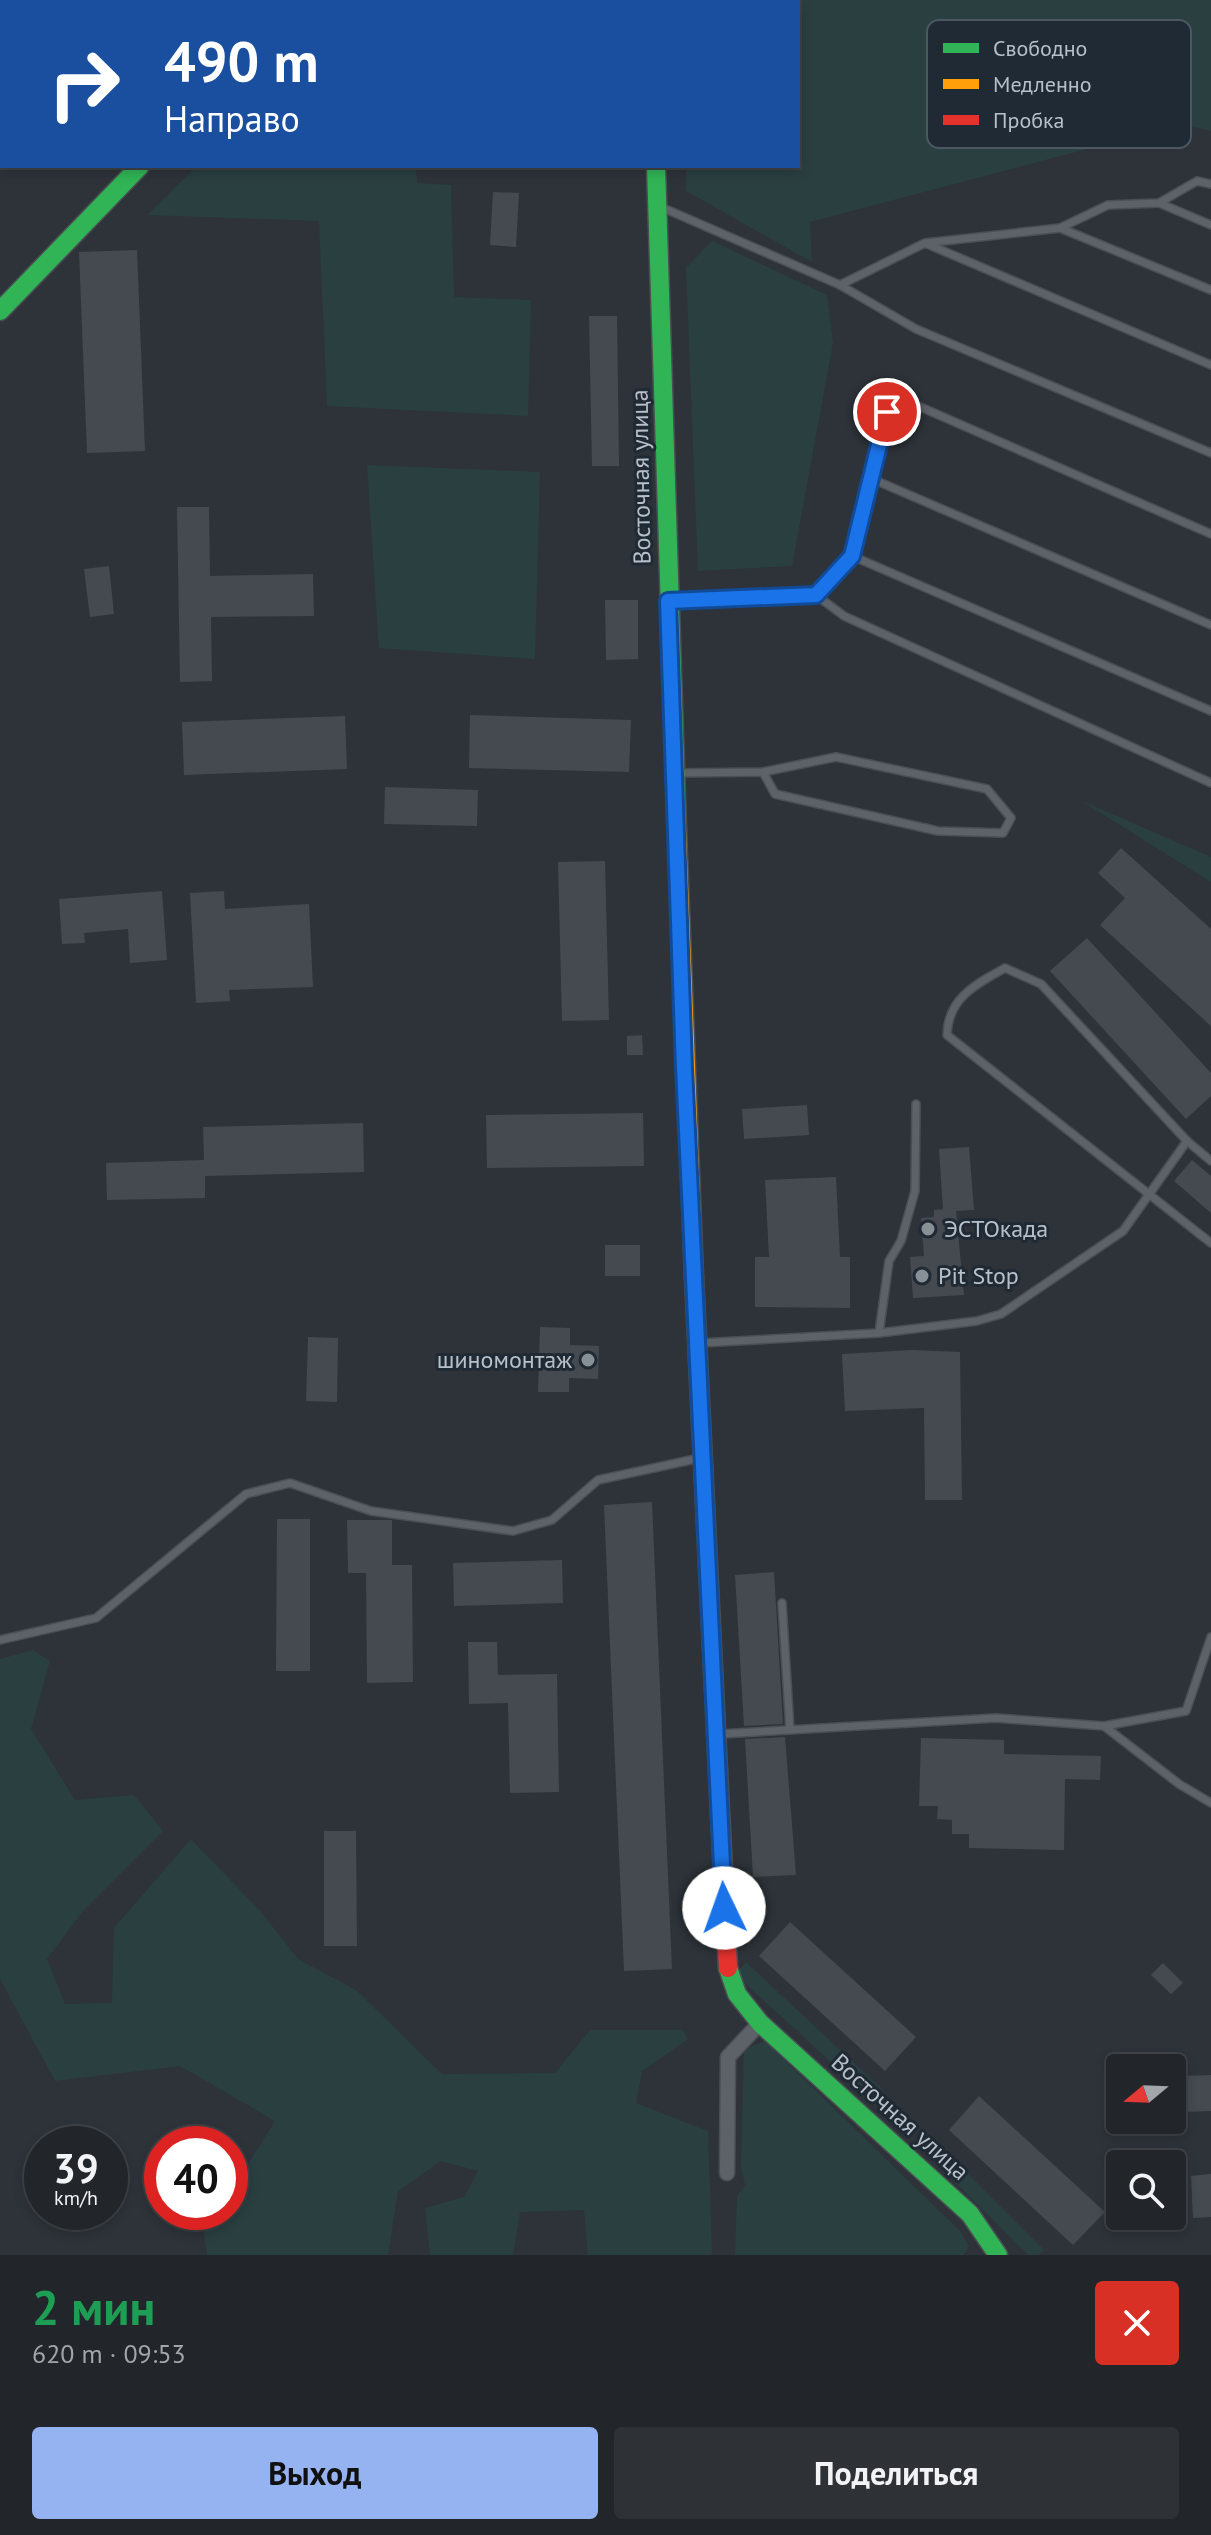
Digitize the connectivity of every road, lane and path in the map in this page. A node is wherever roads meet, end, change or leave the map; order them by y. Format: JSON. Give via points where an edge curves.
{"nodes":[{"id":1,"x":138,"y":168,"type":"edge"},
{"id":2,"x":656,"y":168,"type":"edge"},
{"id":3,"x":1211,"y":184,"type":"edge"},
{"id":4,"x":1159,"y":203,"type":"junction"},
{"id":5,"x":659,"y":207,"type":"junction"},
{"id":6,"x":1211,"y":225,"type":"edge"},
{"id":7,"x":1060,"y":228,"type":"junction"},
{"id":8,"x":925,"y":243,"type":"junction"},
{"id":9,"x":840,"y":285,"type":"junction"},
{"id":10,"x":1211,"y":290,"type":"edge"},
{"id":11,"x":0,"y":311,"type":"edge"},
{"id":12,"x":1211,"y":365,"type":"edge"},
{"id":13,"x":1211,"y":453,"type":"edge"},
{"id":14,"x":870,"y":478,"type":"junction"},
{"id":15,"x":1211,"y":534,"type":"edge"},
{"id":16,"x":852,"y":556,"type":"junction"},
{"id":17,"x":816,"y":595,"type":"junction"},
{"id":18,"x":668,"y":601,"type":"junction"},
{"id":19,"x":1211,"y":625,"type":"edge"},
{"id":20,"x":1211,"y":711,"type":"edge"},
{"id":21,"x":763,"y":772,"type":"junction"},
{"id":22,"x":675,"y":773,"type":"junction"},
{"id":23,"x":1211,"y":783,"type":"edge"},
{"id":24,"x":916,"y":1104,"type":"dead end"},
{"id":25,"x":1187,"y":1141,"type":"junction"},
{"id":26,"x":1211,"y":1161,"type":"edge"},
{"id":27,"x":1148,"y":1194,"type":"junction"},
{"id":28,"x":1211,"y":1243,"type":"edge"},
{"id":29,"x":879,"y":1333,"type":"junction"},
{"id":30,"x":698,"y":1343,"type":"junction"},
{"id":31,"x":702,"y":1457,"type":"junction"},
{"id":32,"x":782,"y":1603,"type":"dead end"},
{"id":33,"x":1211,"y":1637,"type":"edge"},
{"id":34,"x":0,"y":1640,"type":"edge"},
{"id":35,"x":1104,"y":1726,"type":"junction"},
{"id":36,"x":790,"y":1730,"type":"junction"},
{"id":37,"x":714,"y":1735,"type":"junction"},
{"id":38,"x":1211,"y":1803,"type":"edge"},
{"id":39,"x":760,"y":2023,"type":"junction"},
{"id":40,"x":727,"y":2173,"type":"dead end"},
{"id":41,"x":998,"y":2255,"type":"edge"}],
"edges":[{"from":1,"to":11,"type":"street"},
{"from":2,"to":5,"type":"street","name":"Восточная улица"},
{"from":3,"to":4,"type":"lane","via":[[1197,181]]},
{"from":4,"to":6,"type":"lane"},
{"from":4,"to":7,"type":"lane","via":[[1108,205]]},
{"from":5,"to":9,"type":"lane"},
{"from":5,"to":18,"type":"street","name":"Восточная улица"},
{"from":7,"to":8,"type":"lane"},
{"from":7,"to":10,"type":"lane"},
{"from":8,"to":9,"type":"lane"},
{"from":8,"to":12,"type":"lane"},
{"from":9,"to":13,"type":"lane","via":[[916,329]]},
{"from":14,"to":15,"type":"lane","via":[[887,412],[909,402]]},
{"from":14,"to":16,"type":"lane"},
{"from":14,"to":19,"type":"lane"},
{"from":16,"to":17,"type":"lane"},
{"from":16,"to":20,"type":"lane"},
{"from":17,"to":18,"type":"lane"},
{"from":17,"to":23,"type":"lane","via":[[844,616]]},
{"from":18,"to":22,"type":"street","name":"Восточная улица"},
{"from":21,"to":21,"type":"lane","via":[[836,757],[987,789],[1011,818],[1003,833],[938,831],[775,794]]},
{"from":21,"to":22,"type":"lane"},
{"from":22,"to":30,"type":"street","name":"Восточная улица"},
{"from":24,"to":29,"type":"lane","via":[[915,1191],[901,1241],[889,1261]]},
{"from":25,"to":26,"type":"lane"},
{"from":25,"to":27,"type":"lane"},
{"from":25,"to":27,"type":"lane","via":[[1041,984],[1005,968],[965,990],[947,1019],[947,1035]]},
{"from":27,"to":28,"type":"lane"},
{"from":27,"to":29,"type":"lane","via":[[1123,1231],[1001,1314]]},
{"from":29,"to":30,"type":"lane"},
{"from":30,"to":31,"type":"street","name":"Восточная улица"},
{"from":31,"to":34,"type":"lane","via":[[598,1480],[552,1520],[513,1531],[371,1511],[290,1483],[246,1494],[96,1618]]},
{"from":31,"to":37,"type":"street","name":"Восточная улица"},
{"from":32,"to":36,"type":"lane"},
{"from":33,"to":35,"type":"lane","via":[[1186,1711]]},
{"from":35,"to":36,"type":"lane","via":[[996,1718]]},
{"from":35,"to":38,"type":"lane"},
{"from":36,"to":37,"type":"lane"},
{"from":37,"to":39,"type":"street","name":"Восточная улица","via":[[727,1966],[737,1994]]},
{"from":39,"to":40,"type":"street","via":[[728,2057]]},
{"from":39,"to":41,"type":"street","name":"Восточная улица","via":[[970,2214]]}]}
